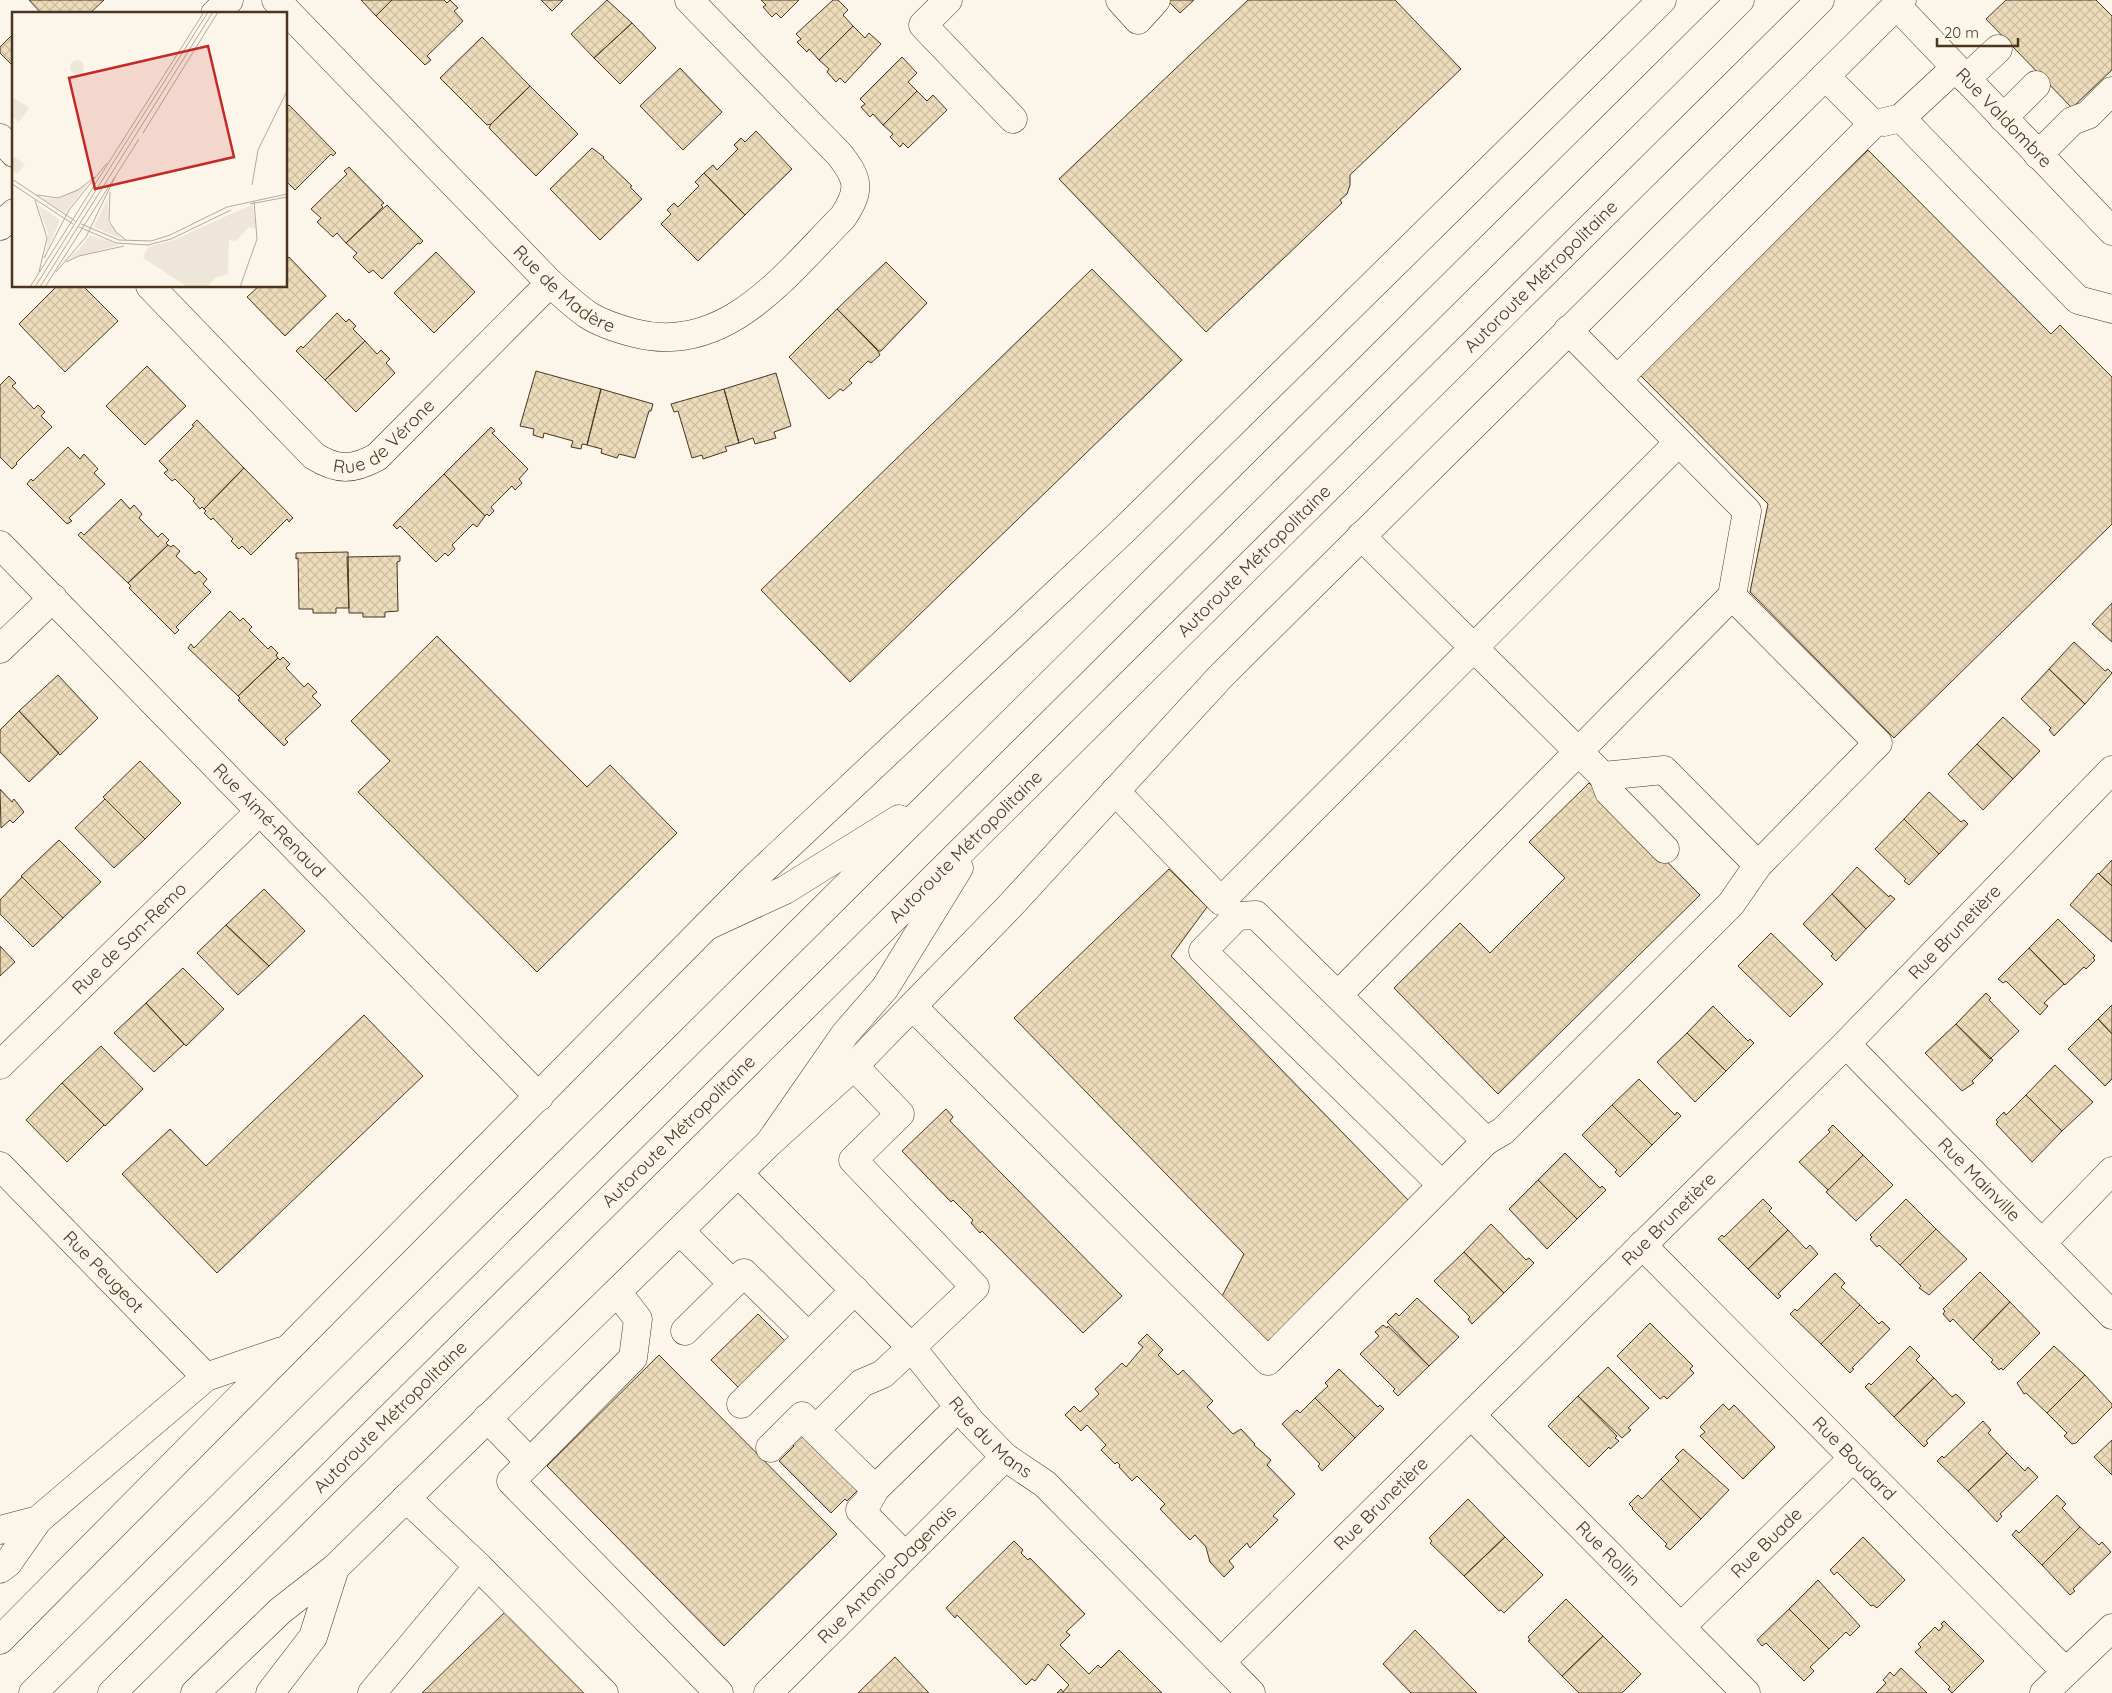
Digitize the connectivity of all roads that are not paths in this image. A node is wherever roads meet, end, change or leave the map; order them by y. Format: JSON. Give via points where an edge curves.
{"nodes":[{"id":1,"x":229,"y":0,"type":"edge"},
{"id":2,"x":276,"y":0,"type":"edge"},
{"id":3,"x":690,"y":0,"type":"edge"},
{"id":4,"x":948,"y":0,"type":"edge"},
{"id":5,"x":1120,"y":0,"type":"edge"},
{"id":6,"x":1156,"y":0,"type":"edge"},
{"id":7,"x":1662,"y":0,"type":"edge"},
{"id":8,"x":1740,"y":0,"type":"edge"},
{"id":9,"x":1820,"y":0,"type":"edge"},
{"id":10,"x":1899,"y":3,"type":"edge"},
{"id":11,"x":217,"y":12,"type":"edge"},
{"id":12,"x":288,"y":12,"type":"edge"},
{"id":13,"x":288,"y":12,"type":"edge"},
{"id":14,"x":1998,"y":49,"type":"dead end"},
{"id":15,"x":1960,"y":74,"type":"junction"},
{"id":16,"x":1825,"y":76,"type":"junction"},
{"id":17,"x":2036,"y":85,"type":"dead end"},
{"id":18,"x":2112,"y":90,"type":"edge"},
{"id":19,"x":1901,"y":118,"type":"junction"},
{"id":20,"x":2003,"y":118,"type":"junction"},
{"id":21,"x":1013,"y":119,"type":"dead end"},
{"id":22,"x":1873,"y":124,"type":"junction"},
{"id":23,"x":0,"y":138,"type":"edge"},
{"id":24,"x":12,"y":151,"type":"edge"},
{"id":25,"x":2038,"y":155,"type":"junction"},
{"id":26,"x":12,"y":215,"type":"edge"},
{"id":27,"x":0,"y":226,"type":"edge"},
{"id":28,"x":2112,"y":231,"type":"edge"},
{"id":29,"x":550,"y":283,"type":"junction"},
{"id":30,"x":152,"y":288,"type":"edge"},
{"id":31,"x":2112,"y":309,"type":"edge"},
{"id":32,"x":1568,"y":330,"type":"junction"},
{"id":33,"x":1617,"y":380,"type":"junction"},
{"id":34,"x":1678,"y":443,"type":"junction"},
{"id":35,"x":1361,"y":536,"type":"junction"},
{"id":36,"x":0,"y":545,"type":"edge"},
{"id":37,"x":1732,"y":596,"type":"junction"},
{"id":38,"x":53,"y":598,"type":"junction"},
{"id":39,"x":0,"y":648,"type":"edge"},
{"id":40,"x":1474,"y":648,"type":"junction"},
{"id":41,"x":1578,"y":752,"type":"junction"},
{"id":42,"x":2112,"y":770,"type":"edge"},
{"id":43,"x":1603,"y":776,"type":"junction"},
{"id":44,"x":1115,"y":791,"type":"junction"},
{"id":45,"x":941,"y":794,"type":"junction"},
{"id":46,"x":260,"y":811,"type":"junction"},
{"id":47,"x":984,"y":829,"type":"junction"},
{"id":48,"x":1665,"y":849,"type":"dead end"},
{"id":49,"x":1758,"y":865,"type":"junction"},
{"id":50,"x":1229,"y":908,"type":"junction"},
{"id":51,"x":706,"y":926,"type":"junction"},
{"id":52,"x":1338,"y":995,"type":"junction"},
{"id":53,"x":913,"y":1007,"type":"junction"},
{"id":54,"x":1846,"y":1044,"type":"junction"},
{"id":55,"x":0,"y":1065,"type":"edge"},
{"id":56,"x":854,"y":1066,"type":"junction"},
{"id":57,"x":539,"y":1096,"type":"junction"},
{"id":58,"x":1486,"y":1141,"type":"junction"},
{"id":59,"x":770,"y":1142,"type":"junction"},
{"id":60,"x":0,"y":1166,"type":"edge"},
{"id":61,"x":2112,"y":1171,"type":"edge"},
{"id":62,"x":738,"y":1173,"type":"junction"},
{"id":63,"x":1442,"y":1185,"type":"junction"},
{"id":64,"x":680,"y":1231,"type":"junction"},
{"id":65,"x":2042,"y":1243,"type":"junction"},
{"id":66,"x":1642,"y":1245,"type":"junction"},
{"id":67,"x":733,"y":1284,"type":"junction"},
{"id":68,"x":855,"y":1290,"type":"junction"},
{"id":69,"x":618,"y":1293,"type":"junction"},
{"id":70,"x":2112,"y":1315,"type":"edge"},
{"id":71,"x":685,"y":1331,"type":"dead end"},
{"id":72,"x":808,"y":1336,"type":"junction"},
{"id":73,"x":912,"y":1347,"type":"junction"},
{"id":74,"x":286,"y":1350,"type":"junction"},
{"id":75,"x":206,"y":1377,"type":"junction"},
{"id":76,"x":741,"y":1404,"type":"dead end"},
{"id":77,"x":959,"y":1407,"type":"junction"},
{"id":78,"x":1471,"y":1415,"type":"junction"},
{"id":79,"x":488,"y":1418,"type":"junction"},
{"id":80,"x":815,"y":1430,"type":"junction"},
{"id":81,"x":770,"y":1448,"type":"dead end"},
{"id":82,"x":1005,"y":1457,"type":"junction"},
{"id":83,"x":1853,"y":1458,"type":"junction"},
{"id":84,"x":530,"y":1462,"type":"junction"},
{"id":85,"x":875,"y":1489,"type":"junction"},
{"id":86,"x":406,"y":1498,"type":"junction"},
{"id":87,"x":38,"y":1520,"type":"junction"},
{"id":88,"x":0,"y":1530,"type":"edge"},
{"id":89,"x":905,"y":1556,"type":"junction"},
{"id":90,"x":478,"y":1566,"type":"junction"},
{"id":91,"x":335,"y":1568,"type":"junction"},
{"id":92,"x":0,"y":1569,"type":"edge"},
{"id":93,"x":1681,"y":1628,"type":"junction"},
{"id":94,"x":2112,"y":1628,"type":"edge"},
{"id":95,"x":0,"y":1640,"type":"edge"},
{"id":96,"x":1221,"y":1662,"type":"junction"},
{"id":97,"x":2066,"y":1672,"type":"junction"},
{"id":98,"x":33,"y":1693,"type":"edge"},
{"id":99,"x":112,"y":1693,"type":"edge"},
{"id":100,"x":195,"y":1693,"type":"edge"},
{"id":101,"x":270,"y":1693,"type":"edge"},
{"id":102,"x":372,"y":1693,"type":"edge"},
{"id":103,"x":604,"y":1693,"type":"edge"},
{"id":104,"x":719,"y":1693,"type":"edge"},
{"id":105,"x":768,"y":1693,"type":"edge"},
{"id":106,"x":1251,"y":1693,"type":"edge"},
{"id":107,"x":1746,"y":1693,"type":"edge"},
{"id":108,"x":2044,"y":1693,"type":"edge"}],
"edges":[{"from":1,"to":11,"type":"main road"},
{"from":2,"to":12,"type":"main road","name":"Rue de Madère"},
{"from":3,"to":29,"type":"main road","name":"Rue de Madère","via":[[840,154],[854,178],[856,187],[852,203],[843,217],[764,297],[735,318],[702,332],[671,338],[613,327],[589,316]]},
{"from":4,"to":21,"type":"main road","via":[[923,25]]},
{"from":5,"to":6,"type":"main road","via":[[1138,20]]},
{"from":7,"to":51,"type":"main road","via":[[1126,528]]},
{"from":8,"to":45,"type":"main road"},
{"from":9,"to":47,"type":"main road","name":"Autoroute Métropolitaine"},
{"from":10,"to":15,"type":"main road","name":"Rue Valdombre"},
{"from":10,"to":16,"type":"main road"},
{"from":13,"to":29,"type":"main road","name":"Rue de Madère"},
{"from":14,"to":15,"type":"main road"},
{"from":15,"to":19,"type":"main road"},
{"from":15,"to":20,"type":"main road","name":"Rue Valdombre"},
{"from":16,"to":22,"type":"main road"},
{"from":16,"to":32,"type":"main road"},
{"from":17,"to":20,"type":"main road"},
{"from":18,"to":25,"type":"main road","via":[[2088,115],[2072,121]]},
{"from":19,"to":22,"type":"main road"},
{"from":19,"to":31,"type":"main road","via":[[2078,300]]},
{"from":20,"to":25,"type":"main road","name":"Rue Valdombre"},
{"from":22,"to":33,"type":"main road"},
{"from":23,"to":24,"type":"main road"},
{"from":25,"to":28,"type":"main road","name":"Rue Valdombre"},
{"from":26,"to":27,"type":"main road"},
{"from":29,"to":30,"type":"main road","name":"Rue de Vérone","via":[[377,457],[362,465],[345,468],[329,465],[314,456]]},
{"from":32,"to":33,"type":"main road"},
{"from":32,"to":35,"type":"main road"},
{"from":33,"to":34,"type":"main road"},
{"from":34,"to":37,"type":"main road","via":[[1747,511]]},
{"from":34,"to":40,"type":"main road"},
{"from":35,"to":40,"type":"main road"},
{"from":35,"to":44,"type":"main road","via":[[1221,676]]},
{"from":36,"to":38,"type":"main road","name":"Rue Aimé-Renaud"},
{"from":37,"to":41,"type":"main road"},
{"from":37,"to":49,"type":"main road","via":[[1878,743]]},
{"from":38,"to":39,"type":"main road"},
{"from":38,"to":46,"type":"main road","name":"Rue Aimé-Renaud"},
{"from":40,"to":41,"type":"main road"},
{"from":40,"to":50,"type":"main road"},
{"from":41,"to":43,"type":"main road"},
{"from":41,"to":52,"type":"main road"},
{"from":42,"to":54,"type":"main road","name":"Rue Brunetière"},
{"from":43,"to":48,"type":"main road","via":[[1609,792]]},
{"from":43,"to":49,"type":"main road","via":[[1664,770]]},
{"from":44,"to":50,"type":"main road"},
{"from":44,"to":53,"type":"main road"},
{"from":45,"to":51,"type":"main road","via":[[785,890]]},
{"from":45,"to":98,"type":"main road"},
{"from":46,"to":55,"type":"main road","name":"Rue de San-Remo"},
{"from":46,"to":57,"type":"main road","name":"Rue Aimé-Renaud"},
{"from":47,"to":59,"type":"main road","via":[[885,988],[846,1034]]},
{"from":47,"to":99,"type":"main road","name":"Autoroute Métropolitaine"},
{"from":49,"to":58,"type":"main road","via":[[1731,904],[1503,1131]]},
{"from":50,"to":52,"type":"main road","via":[[1256,915]]},
{"from":50,"to":63,"type":"main road","via":[[1203,951]]},
{"from":51,"to":57,"type":"main road"},
{"from":52,"to":58,"type":"main road"},
{"from":53,"to":56,"type":"main road"},
{"from":53,"to":63,"type":"main road","via":[[1268,1361]]},
{"from":54,"to":65,"type":"main road","name":"Rue Mainville"},
{"from":54,"to":66,"type":"main road","name":"Rue Brunetière"},
{"from":56,"to":59,"type":"main road"},
{"from":56,"to":73,"type":"main road","via":[[900,1114],[854,1160],[975,1287]]},
{"from":57,"to":74,"type":"main road"},
{"from":58,"to":63,"type":"main road"},
{"from":59,"to":62,"type":"main road"},
{"from":60,"to":75,"type":"main road","name":"Rue Peugeot"},
{"from":61,"to":65,"type":"main road"},
{"from":62,"to":64,"type":"main road"},
{"from":62,"to":68,"type":"main road","name":"Rue du Mans"},
{"from":64,"to":67,"type":"main road"},
{"from":64,"to":69,"type":"main road"},
{"from":65,"to":70,"type":"main road","name":"Rue Mainville"},
{"from":66,"to":78,"type":"main road","name":"Rue Brunetière"},
{"from":66,"to":83,"type":"main road","name":"Rue Boudard"},
{"from":67,"to":71,"type":"main road"},
{"from":67,"to":72,"type":"main road","via":[[744,1273]]},
{"from":68,"to":72,"type":"main road"},
{"from":68,"to":73,"type":"main road","name":"Rue du Mans"},
{"from":69,"to":79,"type":"main road"},
{"from":69,"to":84,"type":"main road","via":[[638,1319],[633,1358]]},
{"from":72,"to":76,"type":"main road"},
{"from":73,"to":77,"type":"main road","name":"Rue du Mans"},
{"from":73,"to":80,"type":"main road","via":[[883,1374],[862,1383]]},
{"from":74,"to":75,"type":"main road"},
{"from":74,"to":95,"type":"main road"},
{"from":75,"to":87,"type":"main road"},
{"from":77,"to":82,"type":"main road","name":"Rue du Mans"},
{"from":77,"to":85,"type":"main road"},
{"from":78,"to":93,"type":"main road","name":"Rue Rollin"},
{"from":78,"to":96,"type":"main road","name":"Rue Brunetière"},
{"from":79,"to":84,"type":"main road"},
{"from":79,"to":86,"type":"main road"},
{"from":80,"to":81,"type":"main road","via":[[802,1416]]},
{"from":80,"to":85,"type":"main road"},
{"from":82,"to":89,"type":"main road","name":"Rue Antonio-Dagenais"},
{"from":82,"to":96,"type":"main road","name":"Rue du Mans","via":[[1045,1484]]},
{"from":83,"to":93,"type":"main road","name":"Rue Buade"},
{"from":83,"to":97,"type":"main road","name":"Rue Boudard"},
{"from":84,"to":104,"type":"main road","via":[[510,1481]]},
{"from":85,"to":89,"type":"main road","via":[[860,1510]]},
{"from":86,"to":90,"type":"main road"},
{"from":86,"to":91,"type":"main road"},
{"from":87,"to":88,"type":"main road"},
{"from":87,"to":92,"type":"main road","via":[[8,1563]]},
{"from":89,"to":105,"type":"main road","name":"Rue Antonio-Dagenais"},
{"from":90,"to":102,"type":"main road"},
{"from":90,"to":103,"type":"main road"},
{"from":91,"to":100,"type":"main road","via":[[280,1611]]},
{"from":91,"to":101,"type":"main road","via":[[313,1637]]},
{"from":93,"to":107,"type":"main road","name":"Rue Rollin"},
{"from":94,"to":97,"type":"main road"},
{"from":96,"to":106,"type":"main road","name":"Rue du Mans"},
{"from":97,"to":108,"type":"main road"}]}
